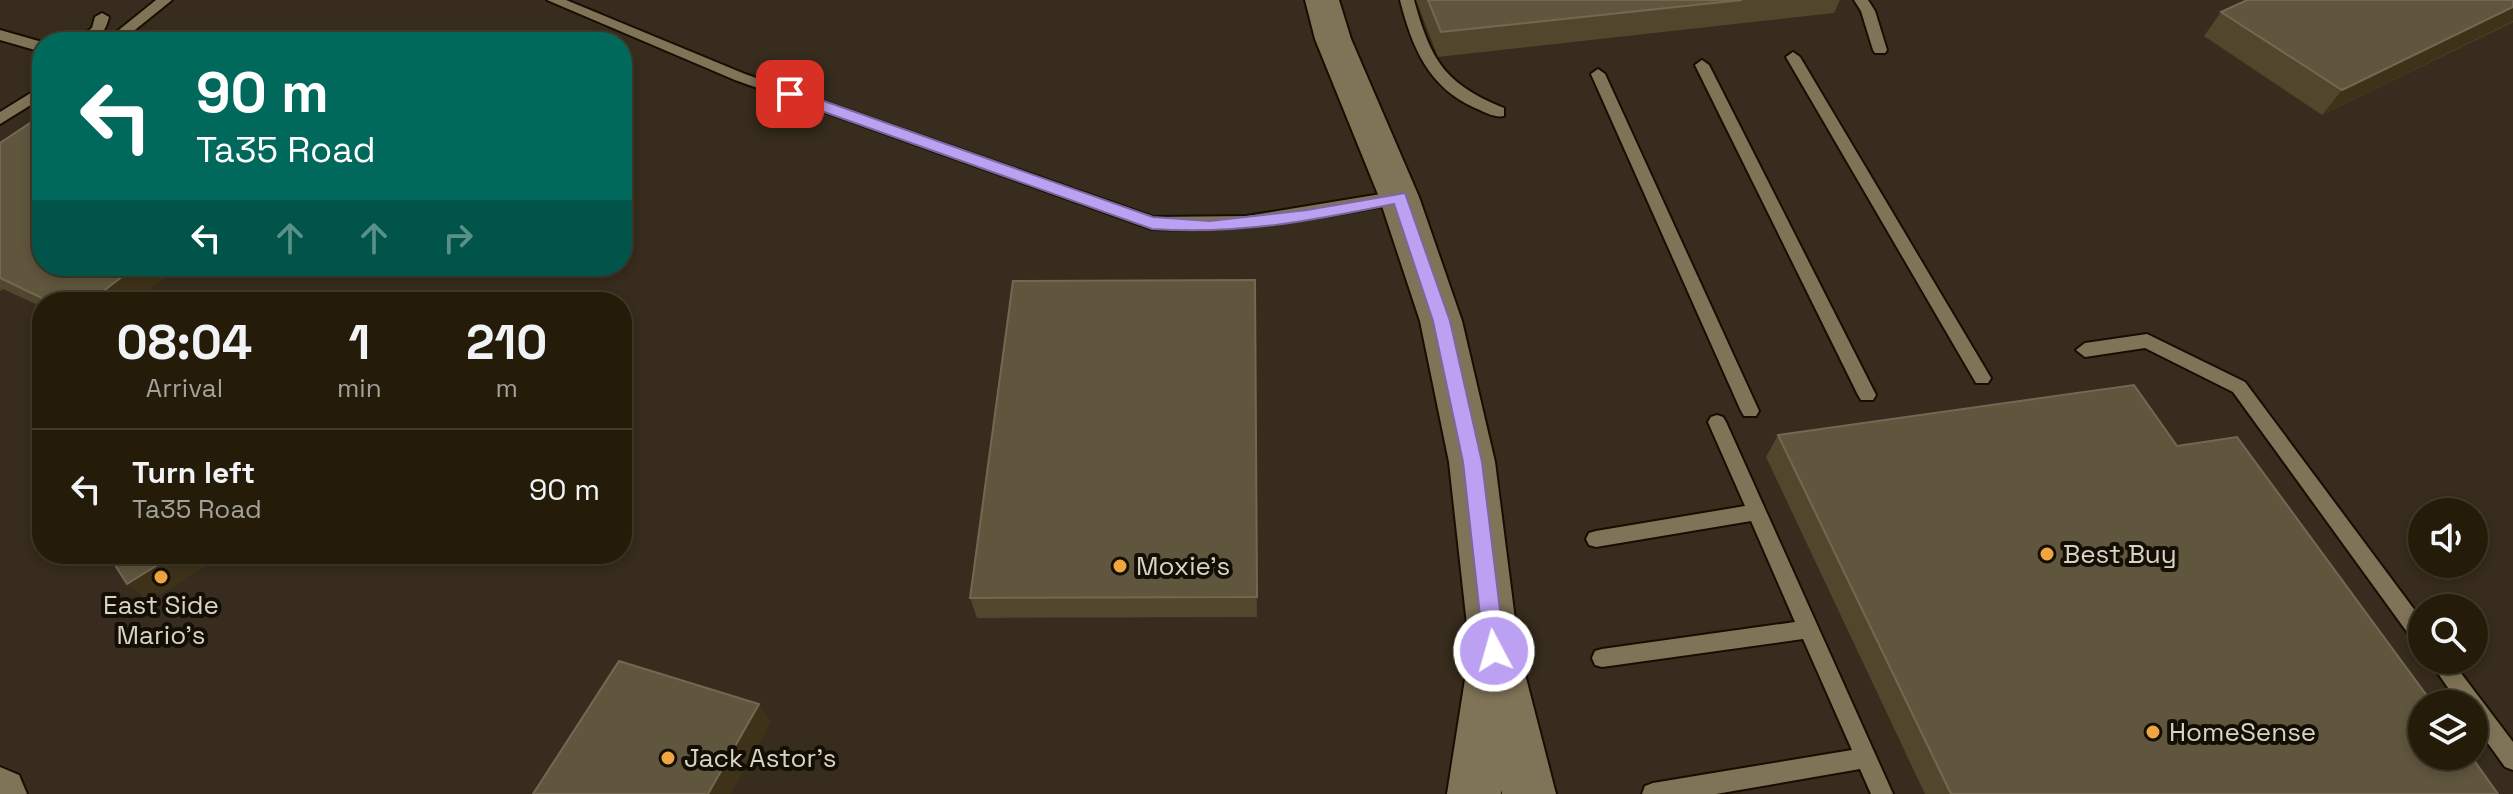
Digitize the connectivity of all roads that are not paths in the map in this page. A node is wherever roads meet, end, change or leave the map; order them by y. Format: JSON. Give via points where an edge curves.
{"nodes":[{"id":1,"x":165,"y":0,"type":"edge"},
{"id":2,"x":554,"y":0,"type":"edge"},
{"id":3,"x":1322,"y":0,"type":"edge"},
{"id":4,"x":1407,"y":0,"type":"edge"},
{"id":5,"x":1861,"y":0,"type":"edge"},
{"id":6,"x":102,"y":17,"type":"dead end"},
{"id":7,"x":96,"y":32,"type":"edge"},
{"id":8,"x":124,"y":32,"type":"edge"},
{"id":9,"x":631,"y":32,"type":"edge"},
{"id":10,"x":632,"y":32,"type":"edge"},
{"id":11,"x":0,"y":35,"type":"edge"},
{"id":12,"x":32,"y":44,"type":"edge"},
{"id":13,"x":1880,"y":50,"type":"dead end"},
{"id":14,"x":1793,"y":57,"type":"dead end"},
{"id":15,"x":1702,"y":65,"type":"dead end"},
{"id":16,"x":1598,"y":74,"type":"dead end"},
{"id":17,"x":32,"y":98,"type":"edge"},
{"id":18,"x":1499,"y":112,"type":"dead end"},
{"id":19,"x":0,"y":119,"type":"edge"},
{"id":20,"x":1399,"y":197,"type":"junction"},
{"id":21,"x":2085,"y":350,"type":"dead end"},
{"id":22,"x":1982,"y":378,"type":"dead end"},
{"id":23,"x":1867,"y":395,"type":"dead end"},
{"id":24,"x":1750,"y":411,"type":"dead end"},
{"id":25,"x":1717,"y":422,"type":"dead end"},
{"id":26,"x":1755,"y":512,"type":"junction"},
{"id":27,"x":1596,"y":539,"type":"dead end"},
{"id":28,"x":2408,"y":617,"type":"edge"},
{"id":29,"x":1808,"y":629,"type":"junction"},
{"id":30,"x":1494,"y":651,"type":"junction"},
{"id":31,"x":1602,"y":658,"type":"dead end"},
{"id":32,"x":2488,"y":726,"type":"edge"},
{"id":33,"x":1866,"y":758,"type":"junction"},
{"id":34,"x":2513,"y":760,"type":"edge"},
{"id":35,"x":1474,"y":794,"type":"edge"},
{"id":36,"x":1529,"y":794,"type":"edge"},
{"id":37,"x":1653,"y":794,"type":"edge"},
{"id":38,"x":1882,"y":794,"type":"edge"}],
"edges":[{"from":1,"to":8,"type":"lane"},
{"from":2,"to":9,"type":"lane"},
{"from":3,"to":20,"type":"street","via":[[1354,94]]},
{"from":4,"to":18,"type":"lane","via":[[1421,54],[1441,79]]},
{"from":5,"to":13,"type":"lane"},
{"from":6,"to":7,"type":"lane"},
{"from":10,"to":20,"type":"lane","via":[[740,77],[1152,223],[1210,227],[1307,216]]},
{"from":11,"to":12,"type":"lane"},
{"from":14,"to":22,"type":"lane"},
{"from":15,"to":23,"type":"lane"},
{"from":16,"to":24,"type":"lane"},
{"from":17,"to":19,"type":"lane"},
{"from":20,"to":30,"type":"street","via":[[1441,321],[1472,462]]},
{"from":21,"to":28,"type":"lane","via":[[2147,341],[2239,387]]},
{"from":25,"to":26,"type":"lane"},
{"from":26,"to":27,"type":"lane"},
{"from":26,"to":29,"type":"lane"},
{"from":29,"to":31,"type":"lane"},
{"from":29,"to":33,"type":"lane"},
{"from":30,"to":35,"type":"street"},
{"from":30,"to":36,"type":"street"},
{"from":32,"to":34,"type":"lane"},
{"from":33,"to":37,"type":"lane"},
{"from":33,"to":38,"type":"lane"}]}
